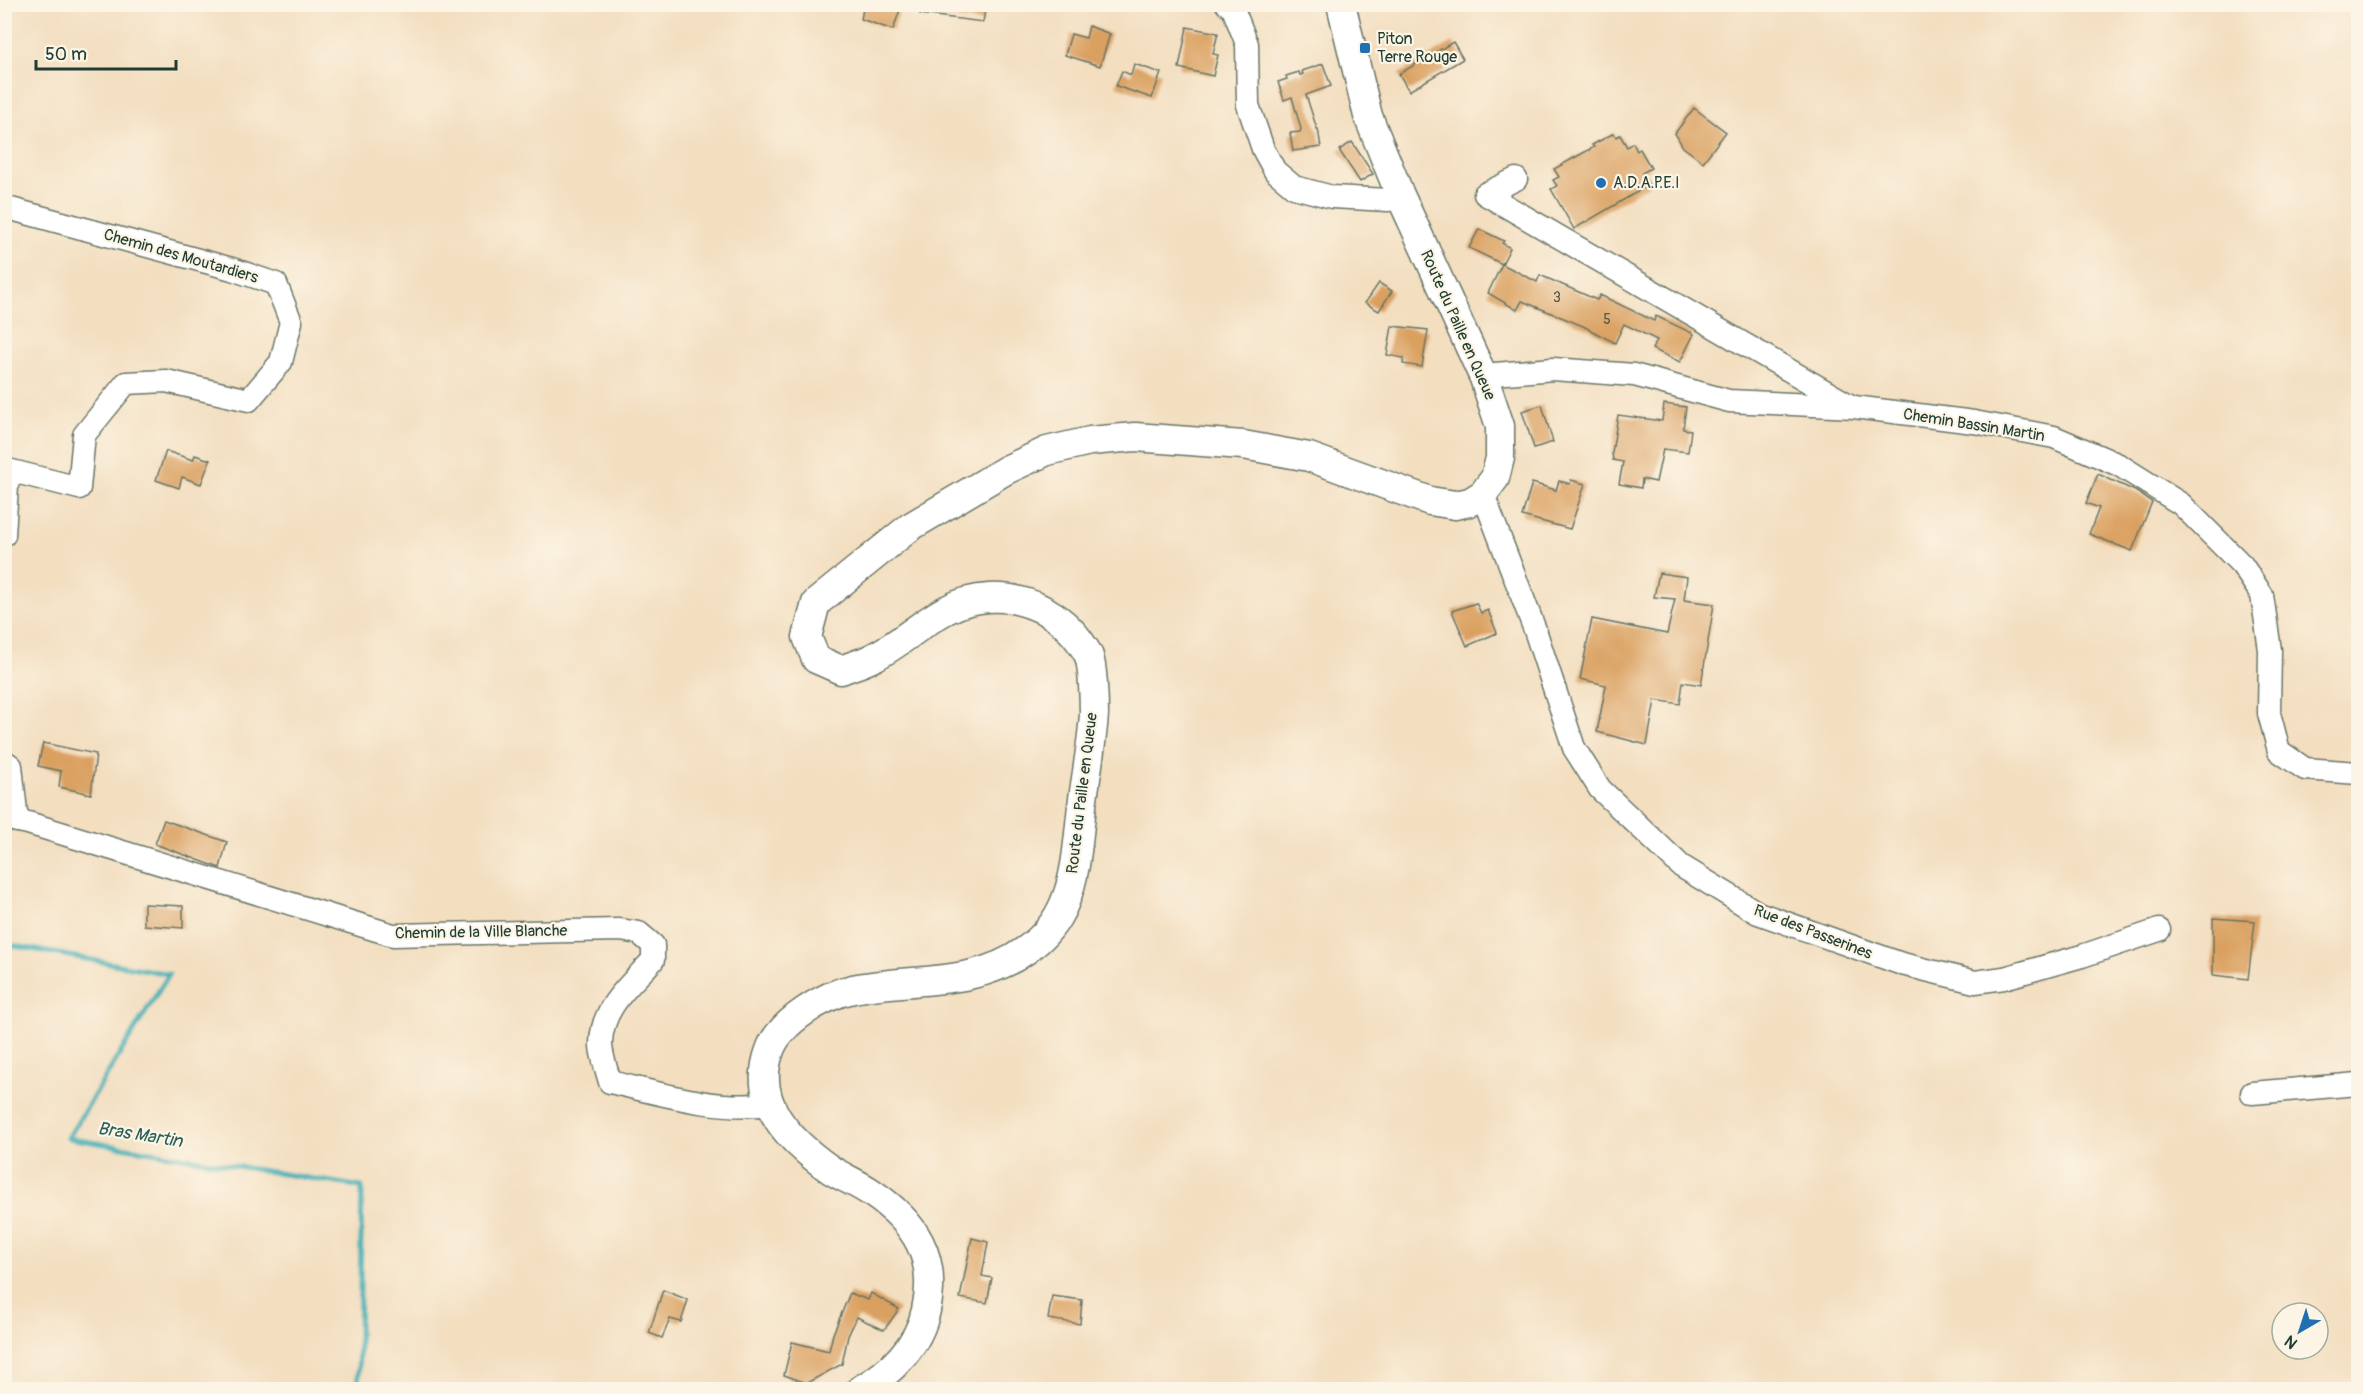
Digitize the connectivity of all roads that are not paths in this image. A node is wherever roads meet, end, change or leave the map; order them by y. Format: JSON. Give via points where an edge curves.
{"nodes":[{"id":1,"x":1227,"y":4,"type":"edge"},
{"id":2,"x":1341,"y":4,"type":"edge"},
{"id":3,"x":1516,"y":179,"type":"dead end"},
{"id":4,"x":1400,"y":195,"type":"junction"},
{"id":5,"x":4,"y":207,"type":"edge"},
{"id":6,"x":1484,"y":378,"type":"junction"},
{"id":7,"x":1854,"y":407,"type":"junction"},
{"id":8,"x":1484,"y":494,"type":"junction"},
{"id":9,"x":4,"y":535,"type":"edge"},
{"id":10,"x":4,"y":761,"type":"edge"},
{"id":11,"x":2358,"y":774,"type":"edge"},
{"id":12,"x":11,"y":820,"type":"edge"},
{"id":13,"x":2159,"y":930,"type":"dead end"},
{"id":14,"x":2358,"y":1084,"type":"edge"},
{"id":15,"x":2252,"y":1093,"type":"dead end"},
{"id":16,"x":769,"y":1104,"type":"junction"},
{"id":17,"x":860,"y":1389,"type":"edge"}],
"edges":[{"from":1,"to":4,"type":"street","via":[[1232,6],[1247,44],[1248,105],[1275,171],[1294,187],[1332,197],[1388,200]]},
{"from":2,"to":4,"type":"main road","name":"Route du Paille en Queue","via":[[1368,116]]},
{"from":3,"to":7,"type":"street","name":"Chemin Bassin Martin","via":[[1485,194]]},
{"from":4,"to":6,"type":"main road","name":"Route du Paille en Queue"},
{"from":5,"to":9,"type":"street","name":"Chemin des Moutardiers","via":[[276,284],[291,322],[281,362],[249,400],[166,381],[126,383],[84,435],[79,488],[8,470]]},
{"from":6,"to":7,"type":"street","name":"Chemin Bassin Martin","via":[[1553,369],[1634,375],[1729,401]]},
{"from":6,"to":8,"type":"main road","name":"Route du Paille en Queue","via":[[1500,426],[1500,458],[1495,478]]},
{"from":7,"to":11,"type":"street","name":"Chemin Bassin Martin","via":[[2054,437],[2119,465],[2181,504],[2242,565],[2262,596],[2270,650],[2269,713],[2279,751],[2305,769]]},
{"from":8,"to":13,"type":"street","name":"Rue des Passerines","via":[[1574,748],[1600,789],[1682,866],[1758,913],[1902,964],[1975,982],[2048,966]]},
{"from":8,"to":16,"type":"main road","name":"Route du Paille en Queue","via":[[1455,506],[1430,501],[1309,457],[1243,445],[1135,438],[1090,441],[1047,451],[1006,470],[919,521],[816,603],[807,637],[816,659],[841,670],[873,657],[936,614],[960,603],[1014,599],[1045,608],[1089,657],[1094,711],[1073,874],[1063,906],[1047,932],[1025,951],[991,970],[957,978],[850,989],[812,1006],[789,1023],[771,1046],[763,1071]]},
{"from":10,"to":12,"type":"street","via":[[11,766]]},
{"from":12,"to":16,"type":"street","name":"Chemin de la Ville Blanche","via":[[393,935],[620,930],[639,933],[652,945],[653,960],[609,1009],[601,1048],[610,1082],[699,1102]]},
{"from":14,"to":15,"type":"street"},
{"from":16,"to":17,"type":"main road","name":"Route du Paille en Queue","via":[[780,1123],[805,1150],[900,1214],[918,1237],[928,1262],[930,1294],[912,1345],[894,1366]]}]}
